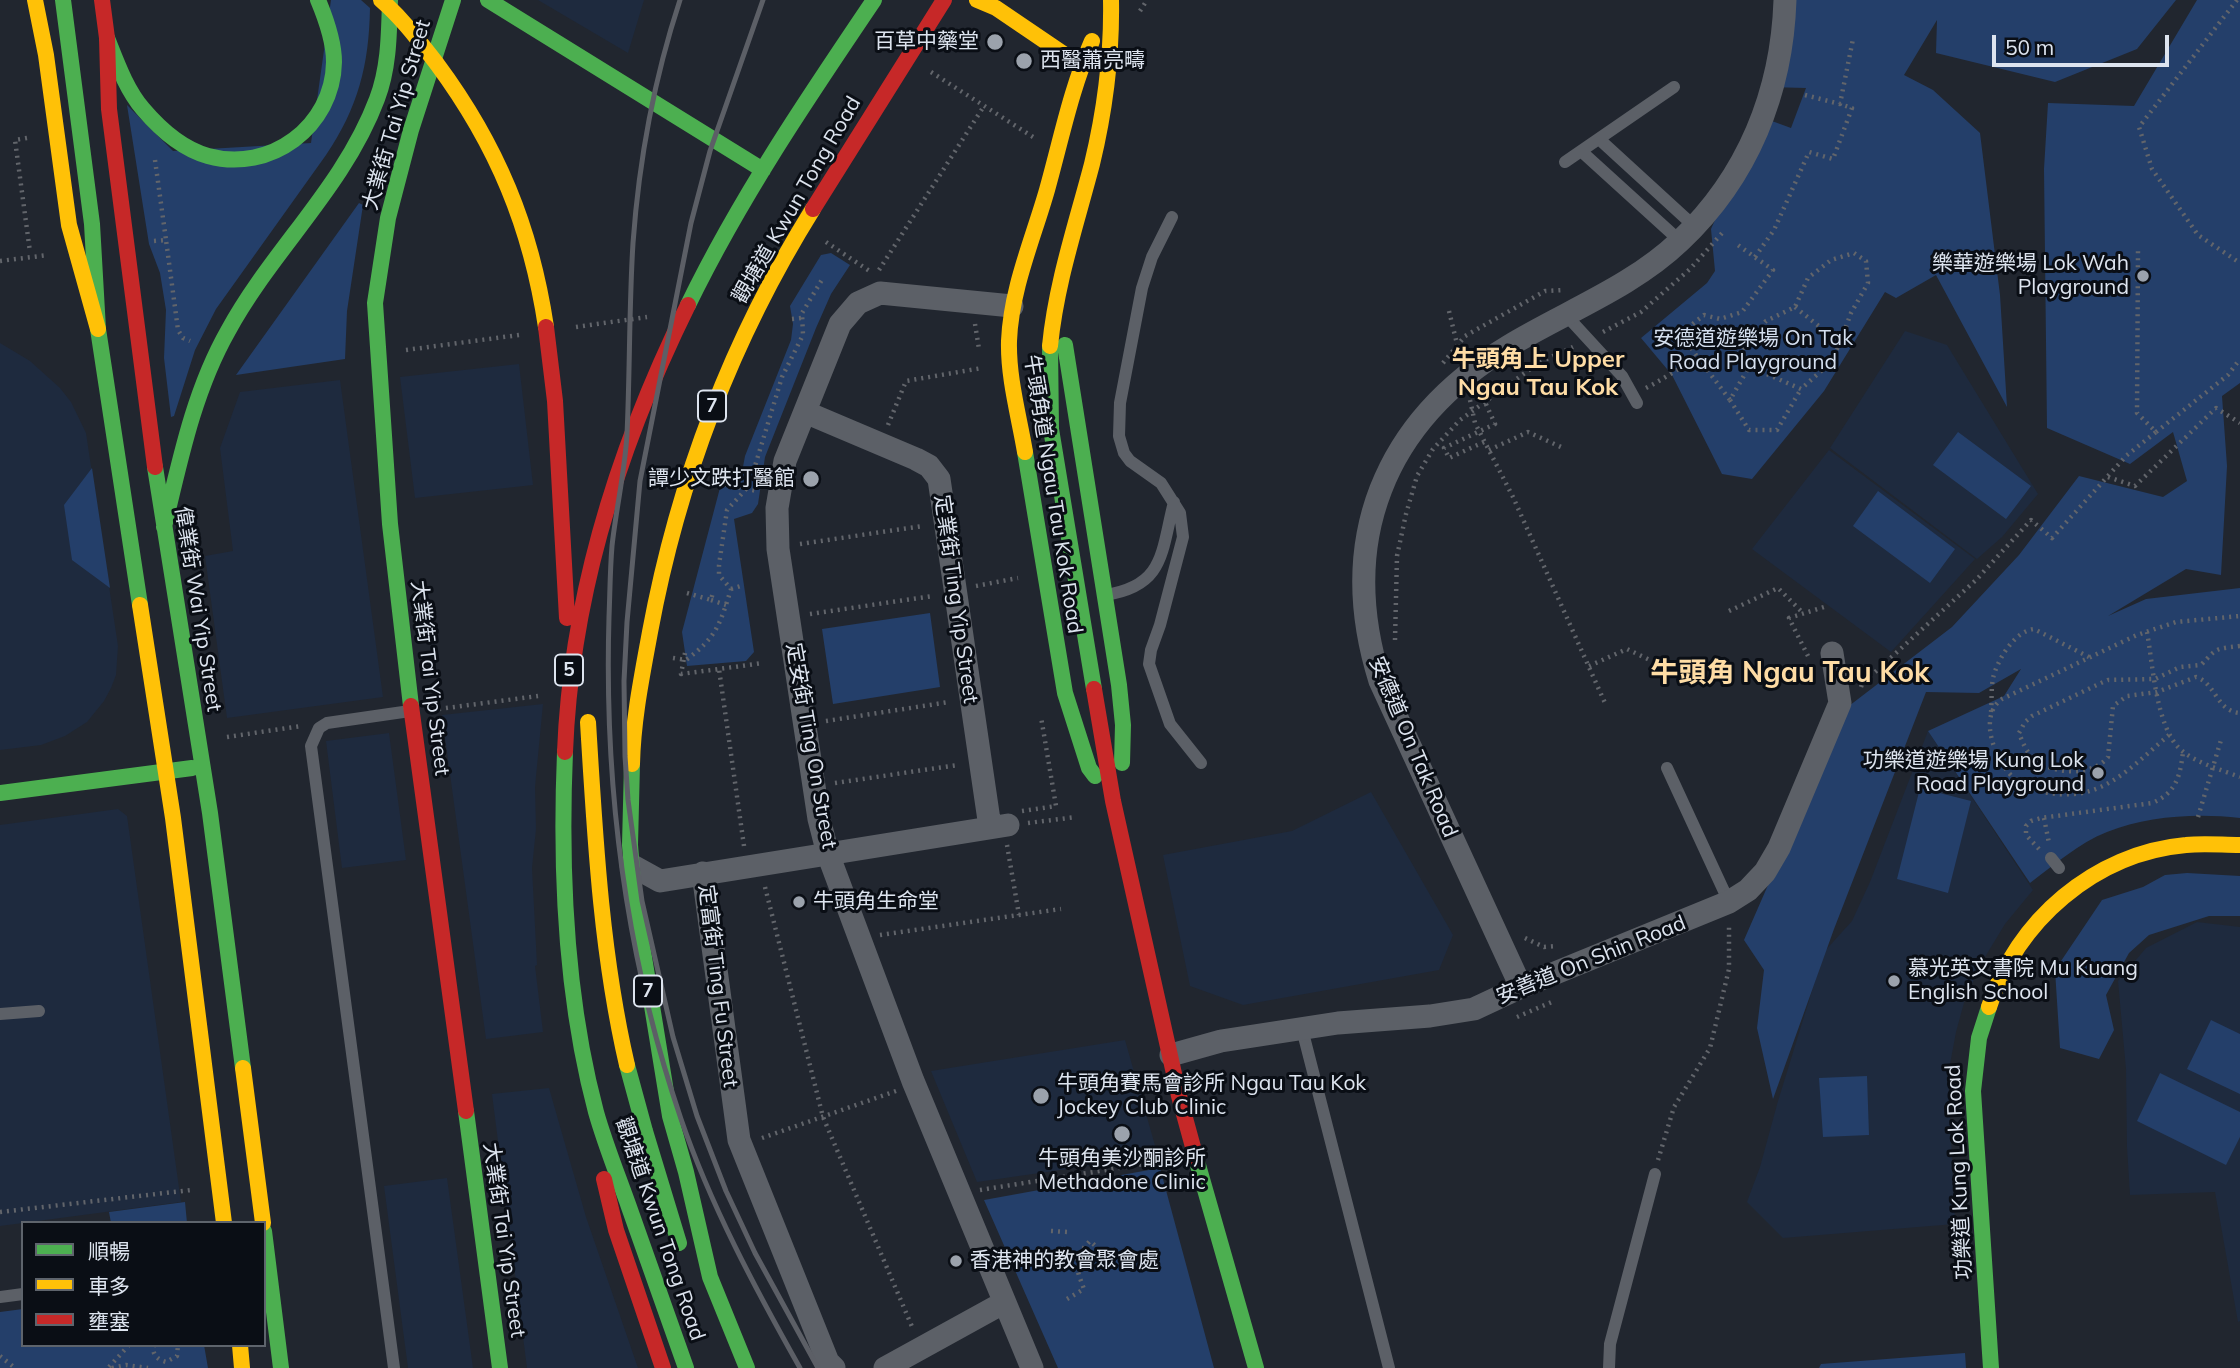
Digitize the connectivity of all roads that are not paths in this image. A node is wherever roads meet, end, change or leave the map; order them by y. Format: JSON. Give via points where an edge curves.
{"nodes":[{"id":1,"x":35,"y":0,"type":"edge"},
{"id":2,"x":63,"y":0,"type":"edge"},
{"id":3,"x":102,"y":0,"type":"edge"},
{"id":4,"x":318,"y":0,"type":"edge"},
{"id":5,"x":381,"y":0,"type":"edge"},
{"id":6,"x":390,"y":0,"type":"edge"},
{"id":7,"x":453,"y":0,"type":"edge"},
{"id":8,"x":488,"y":0,"type":"edge"},
{"id":9,"x":874,"y":0,"type":"edge"},
{"id":10,"x":944,"y":0,"type":"edge"},
{"id":11,"x":976,"y":0,"type":"edge"},
{"id":12,"x":1111,"y":0,"type":"edge"},
{"id":13,"x":1117,"y":0,"type":"edge"},
{"id":14,"x":1785,"y":0,"type":"edge"},
{"id":15,"x":929,"y":23,"type":"junction"},
{"id":16,"x":432,"y":26,"type":"dead end"},
{"id":17,"x":107,"y":38,"type":"junction"},
{"id":18,"x":453,"y":54,"type":"dead end"},
{"id":19,"x":1080,"y":65,"type":"junction"},
{"id":20,"x":1674,"y":87,"type":"dead end"},
{"id":21,"x":1599,"y":139,"type":"junction"},
{"id":22,"x":1581,"y":151,"type":"junction"},
{"id":23,"x":1565,"y":162,"type":"dead end"},
{"id":24,"x":763,"y":170,"type":"junction"},
{"id":25,"x":1048,"y":187,"type":"junction"},
{"id":26,"x":1172,"y":218,"type":"dead end"},
{"id":27,"x":1048,"y":232,"type":"dead end"},
{"id":28,"x":1687,"y":234,"type":"junction"},
{"id":29,"x":1051,"y":256,"type":"dead end"},
{"id":30,"x":1012,"y":306,"type":"junction"},
{"id":31,"x":1565,"y":314,"type":"junction"},
{"id":32,"x":98,"y":329,"type":"junction"},
{"id":33,"x":1635,"y":399,"type":"road end"},
{"id":34,"x":805,"y":412,"type":"junction"},
{"id":35,"x":1174,"y":502,"type":"junction"},
{"id":36,"x":164,"y":527,"type":"junction"},
{"id":37,"x":582,"y":542,"type":"dead end"},
{"id":38,"x":1105,"y":595,"type":"junction"},
{"id":39,"x":1822,"y":658,"type":"road end"},
{"id":40,"x":412,"y":711,"type":"junction"},
{"id":41,"x":1201,"y":763,"type":"dead end"},
{"id":42,"x":202,"y":767,"type":"junction"},
{"id":43,"x":1667,"y":768,"type":"dead end"},
{"id":44,"x":164,"y":772,"type":"junction"},
{"id":45,"x":0,"y":793,"type":"edge"},
{"id":46,"x":1113,"y":800,"type":"junction"},
{"id":47,"x":1005,"y":829,"type":"joint"},
{"id":48,"x":2240,"y":845,"type":"edge"},
{"id":49,"x":828,"y":854,"type":"junction"},
{"id":50,"x":631,"y":865,"type":"junction"},
{"id":51,"x":703,"y":873,"type":"junction"},
{"id":52,"x":581,"y":902,"type":"dead end"},
{"id":53,"x":1729,"y":912,"type":"junction"},
{"id":54,"x":1521,"y":988,"type":"junction"},
{"id":55,"x":39,"y":1011,"type":"dead end"},
{"id":56,"x":0,"y":1014,"type":"edge"},
{"id":57,"x":1302,"y":1029,"type":"junction"},
{"id":58,"x":1171,"y":1055,"type":"junction"},
{"id":59,"x":594,"y":1103,"type":"junction"},
{"id":60,"x":686,"y":1172,"type":"junction"},
{"id":61,"x":1655,"y":1174,"type":"road end"},
{"id":62,"x":224,"y":1221,"type":"edge"},
{"id":63,"x":263,"y":1221,"type":"edge"},
{"id":64,"x":266,"y":1247,"type":"edge"},
{"id":65,"x":719,"y":1247,"type":"dead end"},
{"id":66,"x":684,"y":1257,"type":"dead end"},
{"id":67,"x":21,"y":1294,"type":"edge"},
{"id":68,"x":0,"y":1297,"type":"edge"},
{"id":69,"x":1003,"y":1303,"type":"junction"},
{"id":70,"x":240,"y":1347,"type":"edge"},
{"id":71,"x":243,"y":1368,"type":"edge"},
{"id":72,"x":281,"y":1368,"type":"edge"},
{"id":73,"x":394,"y":1368,"type":"edge"},
{"id":74,"x":500,"y":1368,"type":"edge"},
{"id":75,"x":663,"y":1368,"type":"edge"},
{"id":76,"x":686,"y":1368,"type":"edge"},
{"id":77,"x":747,"y":1368,"type":"edge"},
{"id":78,"x":834,"y":1368,"type":"edge"},
{"id":79,"x":885,"y":1368,"type":"edge"},
{"id":80,"x":1032,"y":1368,"type":"edge"},
{"id":81,"x":1256,"y":1368,"type":"edge"},
{"id":82,"x":1389,"y":1368,"type":"edge"},
{"id":83,"x":1609,"y":1368,"type":"edge"},
{"id":84,"x":1991,"y":1368,"type":"edge"}],
"edges":[{"from":1,"to":32,"type":"main road","via":[[69,225]]},
{"from":2,"to":32,"type":"main road","via":[[92,224]]},
{"from":3,"to":17,"type":"main road","name":"偉業街 Wai Yip Street"},
{"from":4,"to":17,"type":"main road","via":[[333,49],[328,97],[301,137],[250,160],[197,152],[152,119],[134,97]]},
{"from":5,"to":52,"type":"main road","number":"5","via":[[423,47],[481,130],[502,170],[537,279],[560,453],[572,792]]},
{"from":6,"to":36,"type":"main road","via":[[390,46],[376,107],[356,148],[229,330],[206,375]]},
{"from":7,"to":40,"type":"main road","name":"大業街 Tai Yip Street","via":[[388,218],[375,303],[390,524]]},
{"from":8,"to":24,"type":"main road"},
{"from":9,"to":24,"type":"main road","name":"觀塘道 Kwun Tong Road"},
{"from":10,"to":15,"type":"main road","name":"觀塘道 Kwun Tong Road","number":"7"},
{"from":11,"to":15,"type":"main road","via":[[954,6]]},
{"from":11,"to":19,"type":"main road","via":[[996,8]]},
{"from":12,"to":46,"type":"main road","name":"牛頭角道 Ngau Tau Kok Road","via":[[1112,37],[1100,132],[1058,291],[1049,356],[1051,429]]},
{"from":13,"to":19,"type":"main road","name":"牛頭角道 Ngau Tau Kok Road","via":[[1087,37]]},
{"from":14,"to":28,"type":"street","name":"安德道 On Tak Road","via":[[1779,62],[1762,119],[1730,181]]},
{"from":15,"to":50,"type":"main road","name":"觀塘道 Kwun Tong Road","number":"7","via":[[785,254],[736,350],[697,448],[669,542],[644,657],[632,748]]},
{"from":16,"to":18,"type":"main road"},
{"from":17,"to":36,"type":"main road","name":"偉業街 Wai Yip Street","via":[[109,108]]},
{"from":19,"to":25,"type":"main road","name":"牛頭角道 Ngau Tau Kok Road"},
{"from":20,"to":21,"type":"lane"},
{"from":21,"to":22,"type":"lane"},
{"from":21,"to":28,"type":"lane"},
{"from":22,"to":23,"type":"lane"},
{"from":22,"to":28,"type":"lane"},
{"from":24,"to":59,"type":"main road","name":"觀塘道 Kwun Tong Road","via":[[698,284],[657,373],[607,509],[573,653],[566,717],[565,883],[572,976]]},
{"from":25,"to":27,"type":"main road","name":"牛頭角道 Ngau Tau Kok Road"},
{"from":25,"to":30,"type":"main road","name":"牛頭角道 Ngau Tau Kok Road"},
{"from":26,"to":35,"type":"lane","via":[[1142,288],[1118,421],[1124,453],[1160,483]]},
{"from":28,"to":31,"type":"street","name":"安德道 On Tak Road","via":[[1642,271]]},
{"from":29,"to":38,"type":"main road","name":"牛頭角道 Ngau Tau Kok Road"},
{"from":30,"to":34,"type":"street","name":"定安街 Ting On Street","via":[[880,293],[858,303],[840,324]]},
{"from":30,"to":46,"type":"main road","name":"牛頭角道 Ngau Tau Kok Road","via":[[1009,359],[1065,694],[1089,768]]},
{"from":31,"to":33,"type":"lane","via":[[1622,376]]},
{"from":31,"to":54,"type":"street","name":"安德道 On Tak Road","via":[[1480,364],[1412,430],[1378,497],[1363,574],[1366,625],[1380,681]]},
{"from":32,"to":44,"type":"main road"},
{"from":34,"to":47,"type":"street","name":"定業街 Ting Yip Street","via":[[916,459],[939,479]]},
{"from":34,"to":49,"type":"street","name":"定安街 Ting On Street","via":[[785,461],[776,518],[819,819]]},
{"from":35,"to":38,"type":"lane","via":[[1153,573],[1135,589]]},
{"from":35,"to":41,"type":"lane","via":[[1183,537],[1149,664],[1170,724]]},
{"from":36,"to":42,"type":"main road","name":"偉業街 Wai Yip Street"},
{"from":37,"to":66,"type":"main road","number":"5","via":[[597,865],[617,1014],[642,1123]]},
{"from":38,"to":46,"type":"main road","name":"牛頭角道 Ngau Tau Kok Road","via":[[1123,725],[1122,766]]},
{"from":39,"to":53,"type":"street","name":"安善道 On Shin Road","via":[[1840,703],[1779,848],[1765,873]]},
{"from":40,"to":73,"type":"lane","via":[[327,723],[313,737],[311,756]]},
{"from":40,"to":74,"type":"main road","name":"大業街 Tai Yip Street"},
{"from":42,"to":44,"type":"main road"},
{"from":42,"to":63,"type":"main road","name":"偉業街 Wai Yip Street"},
{"from":43,"to":53,"type":"lane"},
{"from":44,"to":45,"type":"main road"},
{"from":44,"to":62,"type":"main road"},
{"from":46,"to":58,"type":"main road","name":"牛頭角道 Ngau Tau Kok Road"},
{"from":47,"to":49,"type":"street","name":"定富街 Ting Fu Street"},
{"from":48,"to":84,"type":"main road","name":"功樂道 Kung Lok Road","via":[[2166,848],[2102,870],[2048,909],[2018,943],[1996,982],[1976,1046],[1973,1091]]},
{"from":49,"to":51,"type":"street","name":"定富街 Ting Fu Street"},
{"from":49,"to":69,"type":"street","name":"定安街 Ting On Street"},
{"from":50,"to":51,"type":"street","via":[[660,881]]},
{"from":50,"to":60,"type":"main road","name":"觀塘道 Kwun Tong Road","number":"7","via":[[658,1055]]},
{"from":51,"to":78,"type":"street","name":"定富街 Ting Fu Street","via":[[739,1140]]},
{"from":53,"to":54,"type":"street","name":"安善道 On Shin Road"},
{"from":54,"to":57,"type":"street","name":"安善道 On Shin Road","via":[[1474,1009]]},
{"from":55,"to":56,"type":"lane"},
{"from":57,"to":58,"type":"street","name":"安善道 On Shin Road","via":[[1220,1041]]},
{"from":57,"to":82,"type":"lane"},
{"from":58,"to":81,"type":"main road","name":"牛頭角道 Ngau Tau Kok Road"},
{"from":59,"to":75,"type":"main road","name":"觀塘道 Kwun Tong Road","via":[[612,1215]]},
{"from":59,"to":76,"type":"main road","name":"觀塘道 Kwun Tong Road"},
{"from":60,"to":65,"type":"main road","name":"觀塘道 Kwun Tong Road","via":[[707,1209]]},
{"from":60,"to":77,"type":"main road","name":"觀塘道 Kwun Tong Road","number":"7","via":[[710,1277]]},
{"from":61,"to":83,"type":"lane","via":[[1610,1344]]},
{"from":64,"to":72,"type":"main road"},
{"from":67,"to":68,"type":"lane"},
{"from":69,"to":79,"type":"street"},
{"from":69,"to":80,"type":"street","name":"定安街 Ting On Street"},
{"from":70,"to":71,"type":"main road"}]}
